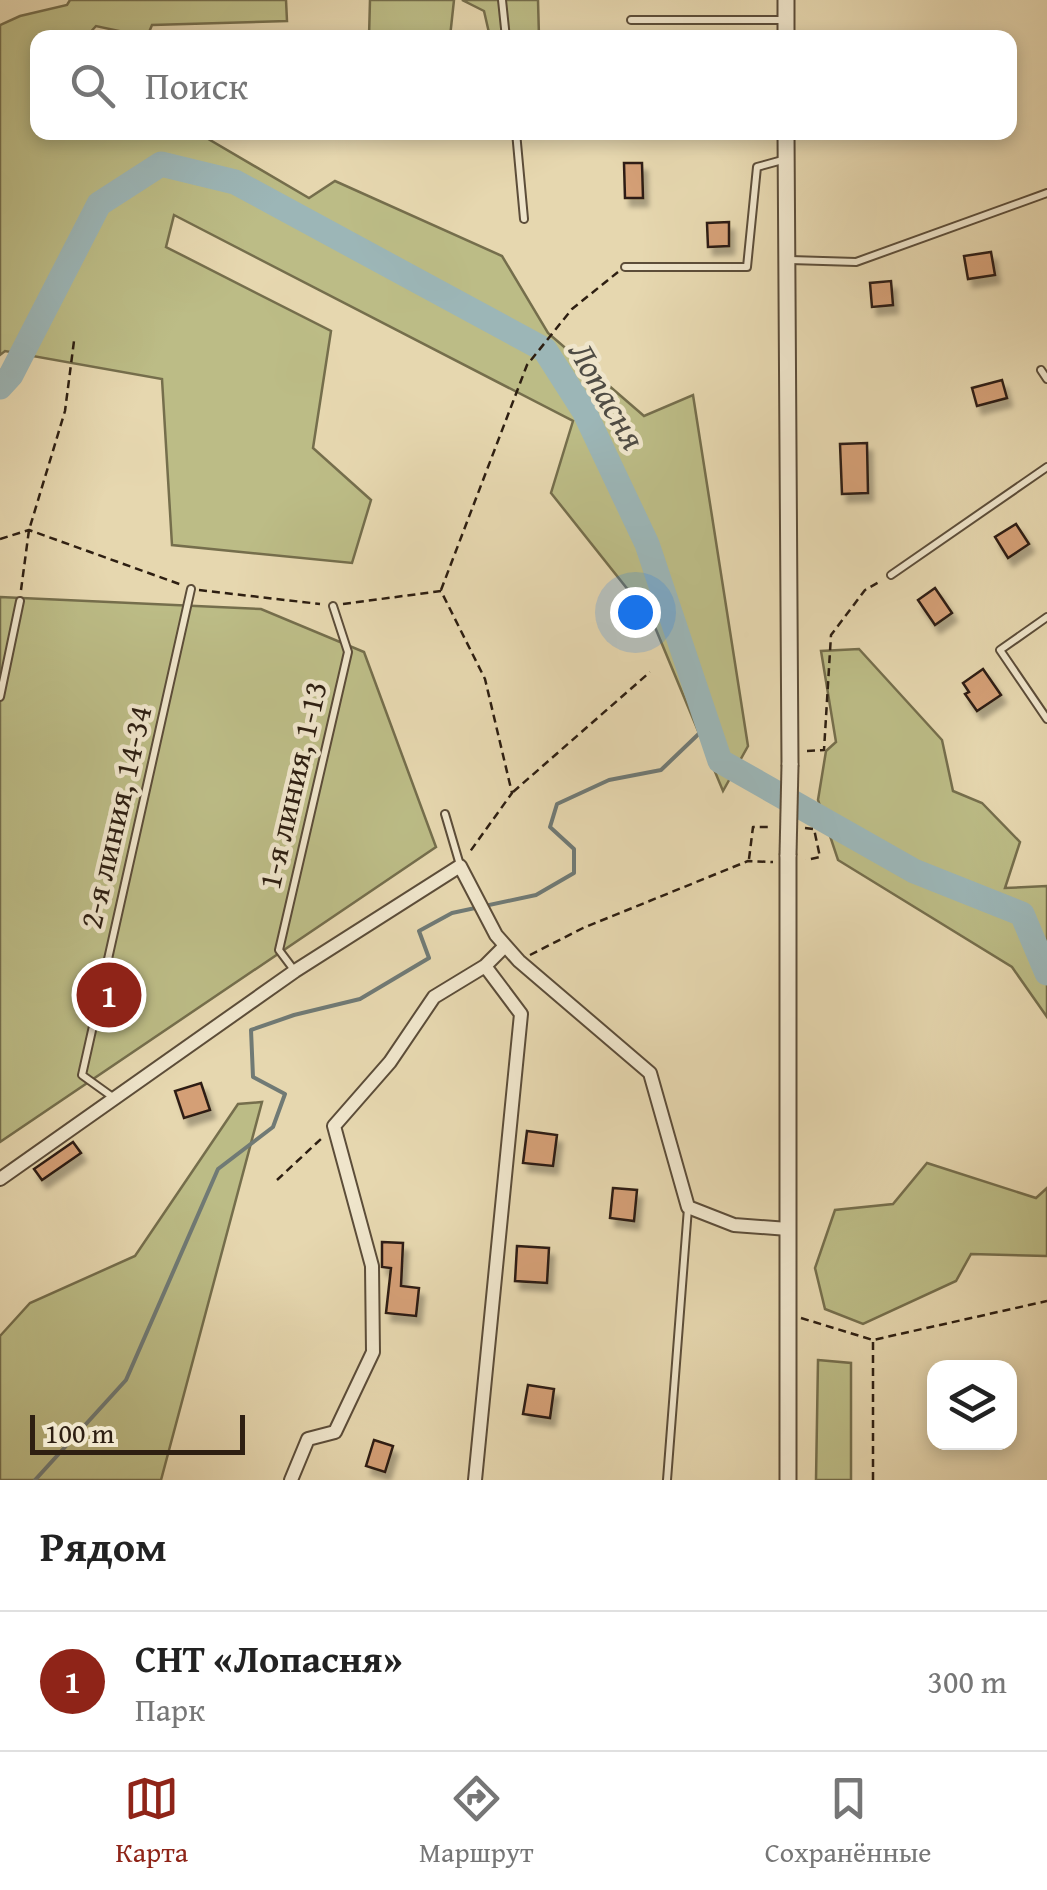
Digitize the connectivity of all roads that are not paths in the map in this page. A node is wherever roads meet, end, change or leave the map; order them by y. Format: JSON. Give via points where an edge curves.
{"nodes":[{"id":1,"x":502,"y":0,"type":"edge"},
{"id":2,"x":786,"y":0,"type":"edge"},
{"id":3,"x":631,"y":20,"type":"dead end"},
{"id":4,"x":786,"y":20,"type":"junction"},
{"id":5,"x":505,"y":30,"type":"edge"},
{"id":6,"x":786,"y":30,"type":"edge"},
{"id":7,"x":517,"y":140,"type":"edge"},
{"id":8,"x":786,"y":140,"type":"edge"},
{"id":9,"x":786,"y":160,"type":"junction"},
{"id":10,"x":1047,"y":193,"type":"edge"},
{"id":11,"x":524,"y":219,"type":"dead end"},
{"id":12,"x":785,"y":260,"type":"junction"},
{"id":13,"x":625,"y":267,"type":"road end"},
{"id":14,"x":1041,"y":370,"type":"dead end"},
{"id":15,"x":1047,"y":379,"type":"edge"},
{"id":16,"x":1047,"y":467,"type":"edge"},
{"id":17,"x":891,"y":575,"type":"road end"},
{"id":18,"x":192,"y":589,"type":"road end"},
{"id":19,"x":20,"y":602,"type":"road end"},
{"id":20,"x":333,"y":606,"type":"road end"},
{"id":21,"x":1047,"y":618,"type":"edge"},
{"id":22,"x":0,"y":697,"type":"edge"},
{"id":23,"x":1047,"y":720,"type":"edge"},
{"id":24,"x":445,"y":814,"type":"dead end"},
{"id":25,"x":460,"y":866,"type":"junction"},
{"id":26,"x":501,"y":940,"type":"junction"},
{"id":27,"x":485,"y":966,"type":"junction"},
{"id":28,"x":295,"y":971,"type":"junction"},
{"id":29,"x":115,"y":1098,"type":"junction"},
{"id":30,"x":0,"y":1179,"type":"edge"},
{"id":31,"x":688,"y":1207,"type":"junction"},
{"id":32,"x":788,"y":1229,"type":"junction"},
{"id":33,"x":291,"y":1480,"type":"edge"},
{"id":34,"x":474,"y":1480,"type":"edge"},
{"id":35,"x":667,"y":1480,"type":"edge"},
{"id":36,"x":788,"y":1480,"type":"edge"}],
"edges":[{"from":1,"to":5,"type":"lane"},
{"from":2,"to":4,"type":"street"},
{"from":3,"to":4,"type":"lane"},
{"from":4,"to":6,"type":"street"},
{"from":7,"to":11,"type":"lane"},
{"from":8,"to":9,"type":"street"},
{"from":9,"to":12,"type":"street"},
{"from":9,"to":13,"type":"lane","via":[[757,167],[748,267]]},
{"from":10,"to":12,"type":"lane","via":[[856,262]]},
{"from":12,"to":32,"type":"street","bridge":true,"via":[[792,759],[782,858]]},
{"from":14,"to":15,"type":"lane"},
{"from":16,"to":17,"type":"lane"},
{"from":18,"to":29,"type":"lane","name":"2-я линия, 14-34","via":[[82,1075]]},
{"from":19,"to":22,"type":"lane"},
{"from":20,"to":28,"type":"lane","name":"1-я линия, 1-13","via":[[348,652],[280,950]]},
{"from":21,"to":23,"type":"lane","via":[[1000,650]]},
{"from":24,"to":25,"type":"lane"},
{"from":25,"to":26,"type":"street"},
{"from":25,"to":28,"type":"street"},
{"from":26,"to":27,"type":"street"},
{"from":26,"to":31,"type":"street","via":[[650,1073]]},
{"from":27,"to":33,"type":"street","via":[[434,997],[390,1062],[334,1126],[372,1266],[373,1352],[335,1432],[308,1440]]},
{"from":27,"to":34,"type":"street","via":[[521,1014]]},
{"from":28,"to":29,"type":"street"},
{"from":29,"to":30,"type":"street"},
{"from":31,"to":32,"type":"street","via":[[734,1225]]},
{"from":31,"to":35,"type":"lane"},
{"from":32,"to":36,"type":"street"}]}
